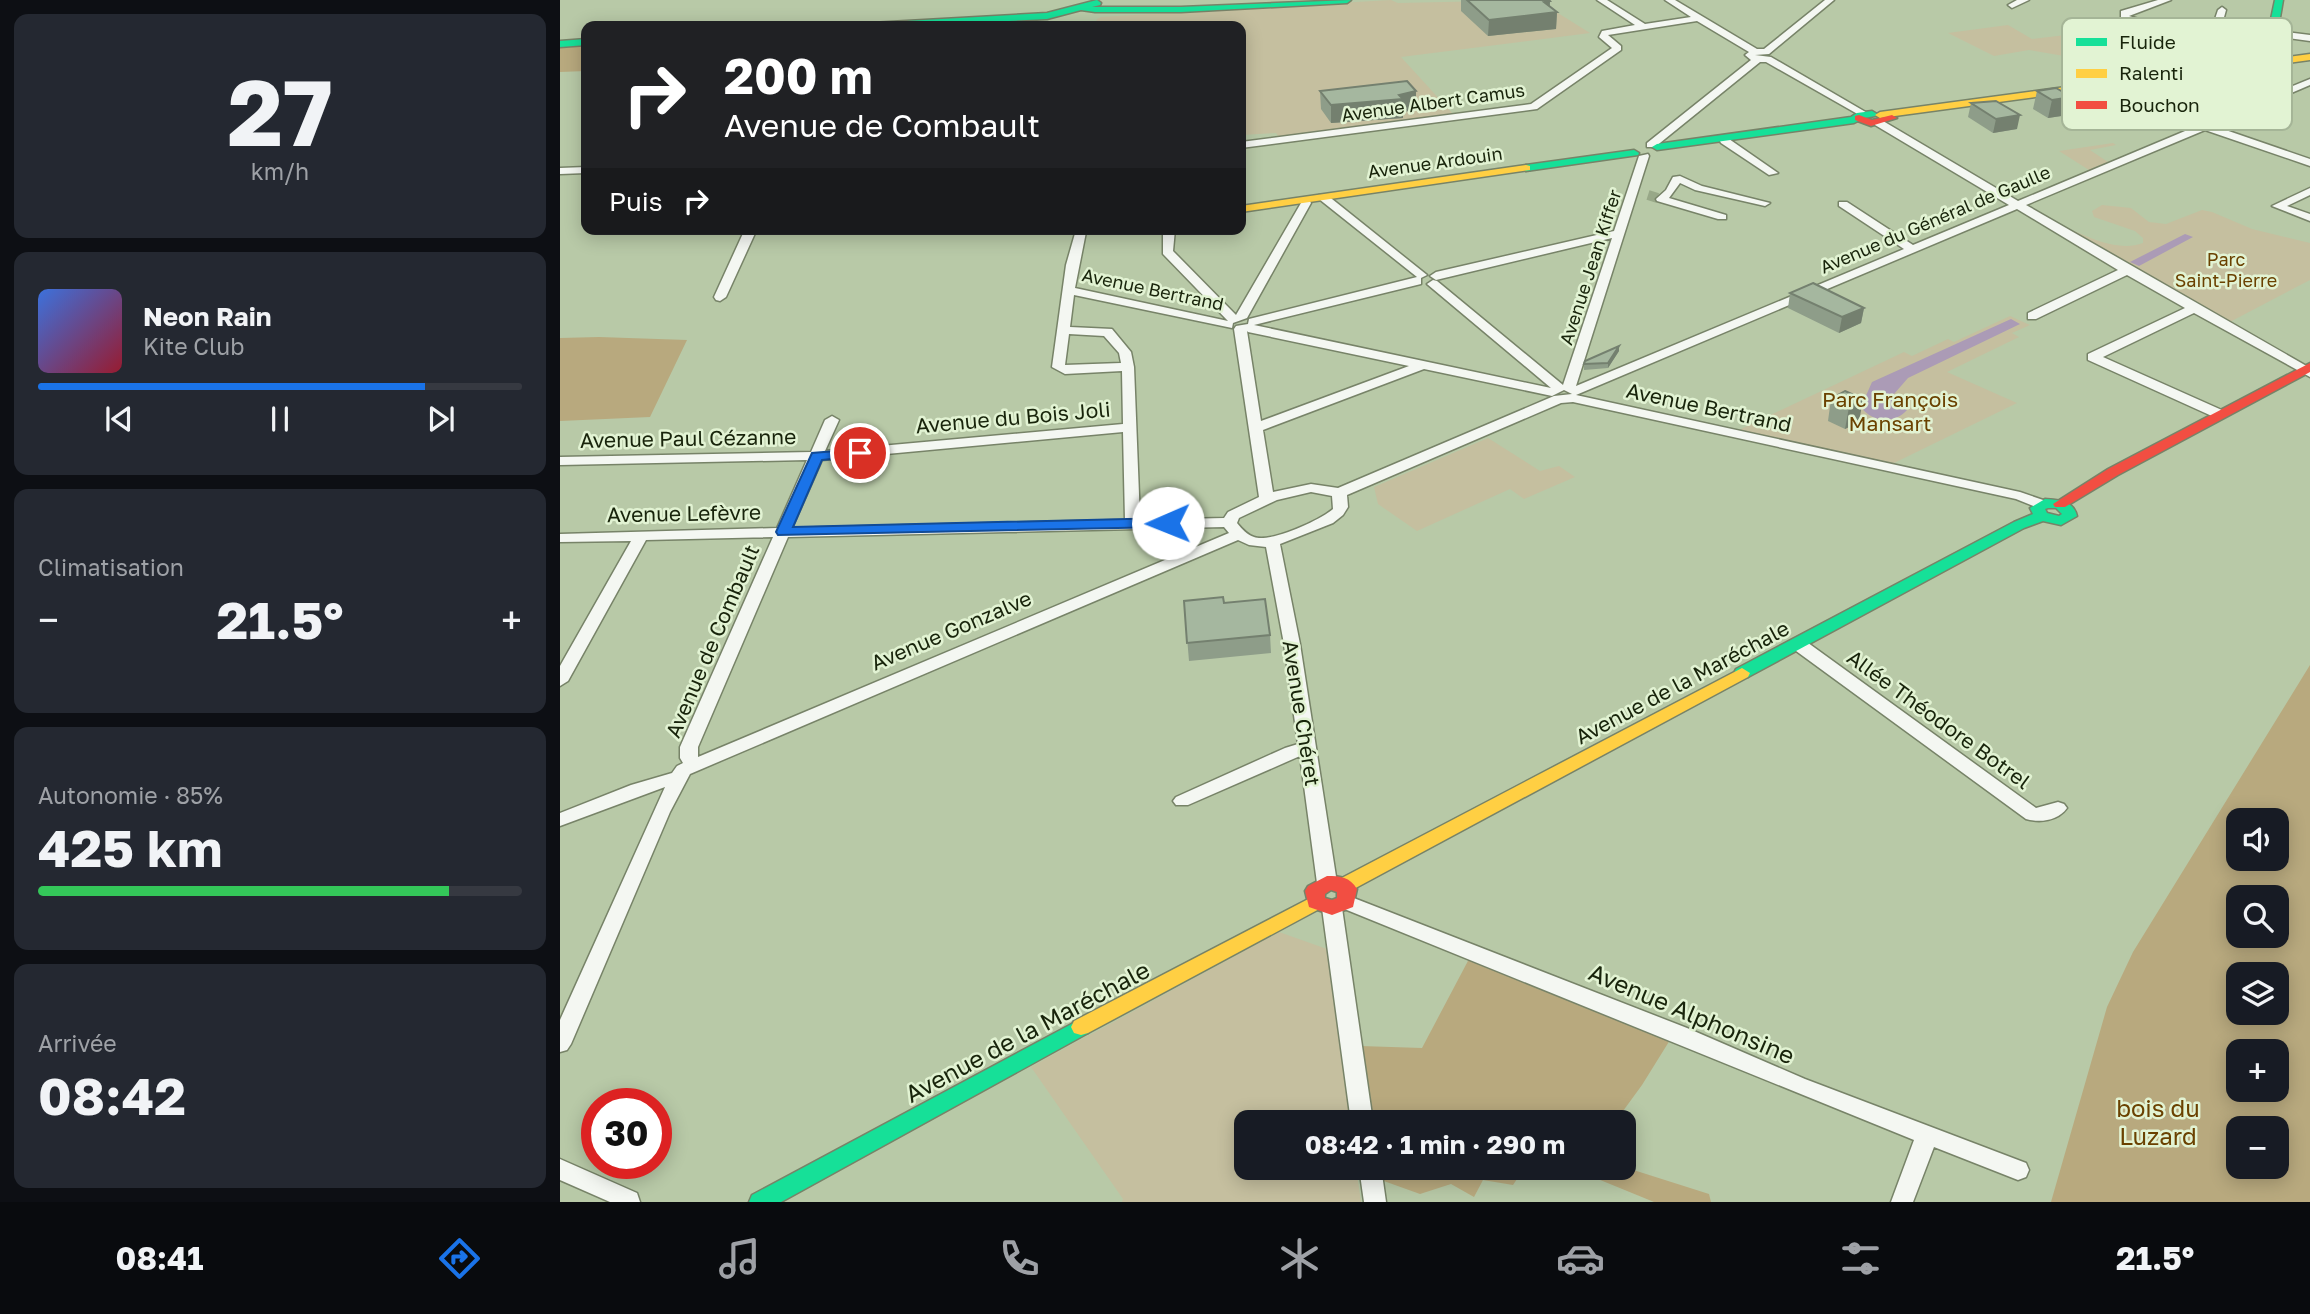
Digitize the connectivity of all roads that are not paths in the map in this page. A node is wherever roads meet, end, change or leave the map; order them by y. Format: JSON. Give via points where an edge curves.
{"nodes":[{"id":1,"x":1347,"y":0,"type":"edge"},
{"id":2,"x":1601,"y":0,"type":"edge"},
{"id":3,"x":1669,"y":0,"type":"edge"},
{"id":4,"x":1830,"y":0,"type":"edge"},
{"id":5,"x":2025,"y":0,"type":"edge"},
{"id":6,"x":2167,"y":0,"type":"edge"},
{"id":7,"x":2279,"y":0,"type":"edge"},
{"id":8,"x":2011,"y":5,"type":"dead end"},
{"id":9,"x":1100,"y":6,"type":"edge"},
{"id":10,"x":2222,"y":10,"type":"dead end"},
{"id":11,"x":1699,"y":18,"type":"junction"},
{"id":12,"x":2127,"y":18,"type":"edge"},
{"id":13,"x":2220,"y":18,"type":"edge"},
{"id":14,"x":2275,"y":18,"type":"edge"},
{"id":15,"x":960,"y":21,"type":"edge"},
{"id":16,"x":1088,"y":21,"type":"edge"},
{"id":17,"x":1639,"y":28,"type":"junction"},
{"id":18,"x":2310,"y":38,"type":"edge"},
{"id":19,"x":581,"y":42,"type":"edge"},
{"id":20,"x":2292,"y":43,"type":"edge"},
{"id":21,"x":560,"y":44,"type":"edge"},
{"id":22,"x":2292,"y":53,"type":"edge"},
{"id":23,"x":1762,"y":56,"type":"junction"},
{"id":24,"x":2310,"y":57,"type":"edge"},
{"id":25,"x":2310,"y":82,"type":"edge"},
{"id":26,"x":2292,"y":89,"type":"edge"},
{"id":27,"x":2062,"y":92,"type":"edge"},
{"id":28,"x":1872,"y":119,"type":"junction"},
{"id":29,"x":2195,"y":130,"type":"edge"},
{"id":30,"x":2215,"y":130,"type":"edge"},
{"id":31,"x":1725,"y":141,"type":"junction"},
{"id":32,"x":1246,"y":144,"type":"edge"},
{"id":33,"x":1650,"y":150,"type":"junction"},
{"id":34,"x":2310,"y":163,"type":"edge"},
{"id":35,"x":581,"y":170,"type":"edge"},
{"id":36,"x":560,"y":172,"type":"edge"},
{"id":37,"x":1773,"y":173,"type":"dead end"},
{"id":38,"x":1633,"y":191,"type":"junction"},
{"id":39,"x":2310,"y":191,"type":"edge"},
{"id":40,"x":1647,"y":195,"type":"tunnel mouth"},
{"id":41,"x":1323,"y":197,"type":"junction"},
{"id":42,"x":1304,"y":200,"type":"junction"},
{"id":43,"x":1765,"y":204,"type":"dead end"},
{"id":44,"x":1843,"y":204,"type":"dead end"},
{"id":45,"x":2019,"y":205,"type":"junction"},
{"id":46,"x":1246,"y":208,"type":"edge"},
{"id":47,"x":1722,"y":217,"type":"dead end"},
{"id":48,"x":2310,"y":218,"type":"edge"},
{"id":49,"x":1619,"y":233,"type":"junction"},
{"id":50,"x":748,"y":235,"type":"edge"},
{"id":51,"x":1083,"y":235,"type":"edge"},
{"id":52,"x":1168,"y":235,"type":"edge"},
{"id":53,"x":1914,"y":250,"type":"junction"},
{"id":54,"x":2127,"y":270,"type":"junction"},
{"id":55,"x":1419,"y":278,"type":"junction"},
{"id":56,"x":1435,"y":280,"type":"junction"},
{"id":57,"x":1070,"y":291,"type":"junction"},
{"id":58,"x":720,"y":297,"type":"dead end"},
{"id":59,"x":2195,"y":308,"type":"junction"},
{"id":60,"x":2032,"y":316,"type":"dead end"},
{"id":61,"x":1240,"y":324,"type":"junction"},
{"id":62,"x":1063,"y":330,"type":"junction"},
{"id":63,"x":1420,"y":366,"type":"junction"},
{"id":64,"x":1128,"y":367,"type":"junction"},
{"id":65,"x":2308,"y":370,"type":"edge"},
{"id":66,"x":1565,"y":393,"type":"junction"},
{"id":67,"x":2220,"y":414,"type":"junction"},
{"id":68,"x":832,"y":420,"type":"dead end"},
{"id":69,"x":1130,"y":427,"type":"junction"},
{"id":70,"x":1256,"y":428,"type":"junction"},
{"id":71,"x":817,"y":456,"type":"junction"},
{"id":72,"x":560,"y":461,"type":"edge"},
{"id":73,"x":1339,"y":493,"type":"junction"},
{"id":74,"x":1267,"y":499,"type":"junction"},
{"id":75,"x":2041,"y":510,"type":"junction"},
{"id":76,"x":1133,"y":524,"type":"junction"},
{"id":77,"x":1234,"y":528,"type":"junction"},
{"id":78,"x":783,"y":532,"type":"junction"},
{"id":79,"x":642,"y":535,"type":"junction"},
{"id":80,"x":560,"y":538,"type":"edge"},
{"id":81,"x":1273,"y":544,"type":"junction"},
{"id":82,"x":1798,"y":644,"type":"junction"},
{"id":83,"x":560,"y":681,"type":"edge"},
{"id":84,"x":1307,"y":748,"type":"junction"},
{"id":85,"x":684,"y":771,"type":"junction"},
{"id":86,"x":1182,"y":800,"type":"dead end"},
{"id":87,"x":2058,"y":808,"type":"dead end"},
{"id":88,"x":560,"y":820,"type":"edge"},
{"id":89,"x":1333,"y":896,"type":"junction"},
{"id":90,"x":560,"y":1044,"type":"edge"},
{"id":91,"x":1360,"y":1110,"type":"edge"},
{"id":92,"x":1927,"y":1136,"type":"junction"},
{"id":93,"x":560,"y":1168,"type":"edge"},
{"id":94,"x":2018,"y":1170,"type":"dead end"},
{"id":95,"x":1372,"y":1180,"type":"edge"},
{"id":96,"x":629,"y":1200,"type":"dead end"},
{"id":97,"x":760,"y":1202,"type":"edge"},
{"id":98,"x":1375,"y":1202,"type":"edge"},
{"id":99,"x":1902,"y":1202,"type":"edge"}],
"edges":[{"from":1,"to":9,"type":"street","via":[[1162,10]]},
{"from":2,"to":17,"type":"street"},
{"from":3,"to":11,"type":"street"},
{"from":4,"to":23,"type":"street"},
{"from":5,"to":8,"type":"street"},
{"from":6,"to":12,"type":"street","via":[[2124,13]]},
{"from":7,"to":14,"type":"street"},
{"from":9,"to":15,"type":"street","via":[[1048,16]]},
{"from":9,"to":16,"type":"street"},
{"from":10,"to":13,"type":"street"},
{"from":11,"to":17,"type":"street","name":"Avenue Albert Camus"},
{"from":11,"to":23,"type":"street"},
{"from":17,"to":32,"type":"street","name":"Avenue Albert Camus","via":[[1605,33],[1603,37],[1618,48],[1534,107]]},
{"from":18,"to":20,"type":"street"},
{"from":19,"to":21,"type":"street"},
{"from":22,"to":24,"type":"street","name":"Avenue Ardouin"},
{"from":23,"to":28,"type":"street"},
{"from":23,"to":33,"type":"street"},
{"from":25,"to":26,"type":"street","name":"Avenue du Général de Gaulle"},
{"from":27,"to":28,"type":"street","name":"Avenue Ardouin"},
{"from":28,"to":31,"type":"street","name":"Avenue Ardouin"},
{"from":28,"to":33,"type":"street","name":"Avenue Ardouin"},
{"from":28,"to":45,"type":"street"},
{"from":29,"to":45,"type":"street","name":"Avenue du Général de Gaulle"},
{"from":30,"to":34,"type":"street"},
{"from":31,"to":33,"type":"street","name":"Avenue Ardouin"},
{"from":31,"to":37,"type":"street"},
{"from":33,"to":38,"type":"street","name":"Avenue Jean Kiffer"},
{"from":33,"to":41,"type":"street","name":"Avenue Ardouin"},
{"from":35,"to":36,"type":"street"},
{"from":38,"to":40,"type":"street"},
{"from":38,"to":49,"type":"street","name":"Avenue Jean Kiffer"},
{"from":39,"to":48,"type":"street","via":[[2278,206]]},
{"from":41,"to":42,"type":"street","name":"Avenue Ardouin"},
{"from":41,"to":55,"type":"street"},
{"from":42,"to":46,"type":"street","name":"Avenue Ardouin"},
{"from":42,"to":61,"type":"street"},
{"from":43,"to":47,"type":"street","via":[[1680,179],[1661,199]]},
{"from":44,"to":53,"type":"street"},
{"from":45,"to":53,"type":"street","name":"Avenue du Général de Gaulle"},
{"from":45,"to":54,"type":"street"},
{"from":49,"to":56,"type":"street"},
{"from":49,"to":66,"type":"street","name":"Avenue Jean Kiffer"},
{"from":50,"to":58,"type":"street"},
{"from":51,"to":57,"type":"street","via":[[1072,265]]},
{"from":52,"to":61,"type":"street","via":[[1167,252]]},
{"from":53,"to":66,"type":"street","name":"Avenue du Général de Gaulle"},
{"from":54,"to":59,"type":"street"},
{"from":54,"to":60,"type":"street"},
{"from":55,"to":56,"type":"street"},
{"from":55,"to":61,"type":"street"},
{"from":56,"to":66,"type":"street"},
{"from":57,"to":61,"type":"street","name":"Avenue Bertrand"},
{"from":57,"to":62,"type":"street"},
{"from":59,"to":65,"type":"street"},
{"from":59,"to":67,"type":"street","via":[[2093,357]]},
{"from":61,"to":63,"type":"street","name":"Avenue Bertrand"},
{"from":61,"to":70,"type":"street"},
{"from":62,"to":64,"type":"street","via":[[1108,332],[1125,352]]},
{"from":62,"to":64,"type":"street","via":[[1058,367]]},
{"from":63,"to":66,"type":"street","name":"Avenue Bertrand"},
{"from":63,"to":70,"type":"street"},
{"from":64,"to":69,"type":"street"},
{"from":65,"to":67,"type":"street"},
{"from":66,"to":73,"type":"street","name":"Avenue du Général de Gaulle"},
{"from":66,"to":75,"type":"street","name":"Avenue Bertrand","via":[[2020,496]]},
{"from":67,"to":75,"type":"street","name":"Avenue de la Maréchale","via":[[2060,504],[2069,511],[2068,518],[2056,521]]},
{"from":68,"to":71,"type":"street","name":"Avenue de Combault"},
{"from":69,"to":71,"type":"street","name":"Avenue du Bois Joli"},
{"from":69,"to":76,"type":"street"},
{"from":70,"to":74,"type":"street"},
{"from":71,"to":72,"type":"street","name":"Avenue Paul Cézanne"},
{"from":71,"to":78,"type":"street","name":"Avenue de Combault"},
{"from":73,"to":74,"type":"street","name":"Avenue Gonzalve","via":[[1320,486]]},
{"from":73,"to":81,"type":"street","via":[[1339,510],[1329,519]]},
{"from":74,"to":77,"type":"street","name":"Avenue Gonzalve","via":[[1233,515]]},
{"from":75,"to":82,"type":"street","name":"Avenue de la Maréchale"},
{"from":76,"to":77,"type":"street","name":"Avenue Lefèvre"},
{"from":76,"to":78,"type":"street","name":"Avenue Lefèvre"},
{"from":77,"to":81,"type":"street","via":[[1251,542]]},
{"from":77,"to":85,"type":"street","name":"Avenue Gonzalve"},
{"from":78,"to":79,"type":"street","name":"Avenue Lefèvre"},
{"from":78,"to":85,"type":"street","name":"Avenue de Combault","via":[[689,747]]},
{"from":79,"to":80,"type":"street","name":"Avenue Lefèvre"},
{"from":79,"to":83,"type":"street"},
{"from":81,"to":84,"type":"street","name":"Avenue Chéret"},
{"from":82,"to":87,"type":"street","name":"Allée Théodore Botrel","via":[[2032,814]]},
{"from":82,"to":89,"type":"street","name":"Avenue de la Maréchale"},
{"from":84,"to":86,"type":"street"},
{"from":84,"to":89,"type":"street","name":"Avenue Chéret"},
{"from":85,"to":88,"type":"street","name":"Avenue Gonzalve"},
{"from":85,"to":90,"type":"street","name":"Avenue de Combault"},
{"from":89,"to":91,"type":"street","name":"Avenue Chéret","via":[[1333,928]]},
{"from":89,"to":92,"type":"street","name":"Avenue Alphonsine"},
{"from":89,"to":97,"type":"street","name":"Avenue de la Maréchale","via":[[1152,988]]},
{"from":92,"to":94,"type":"street","name":"Avenue Alphonsine"},
{"from":92,"to":99,"type":"street"},
{"from":93,"to":96,"type":"street"},
{"from":95,"to":98,"type":"street"}]}
